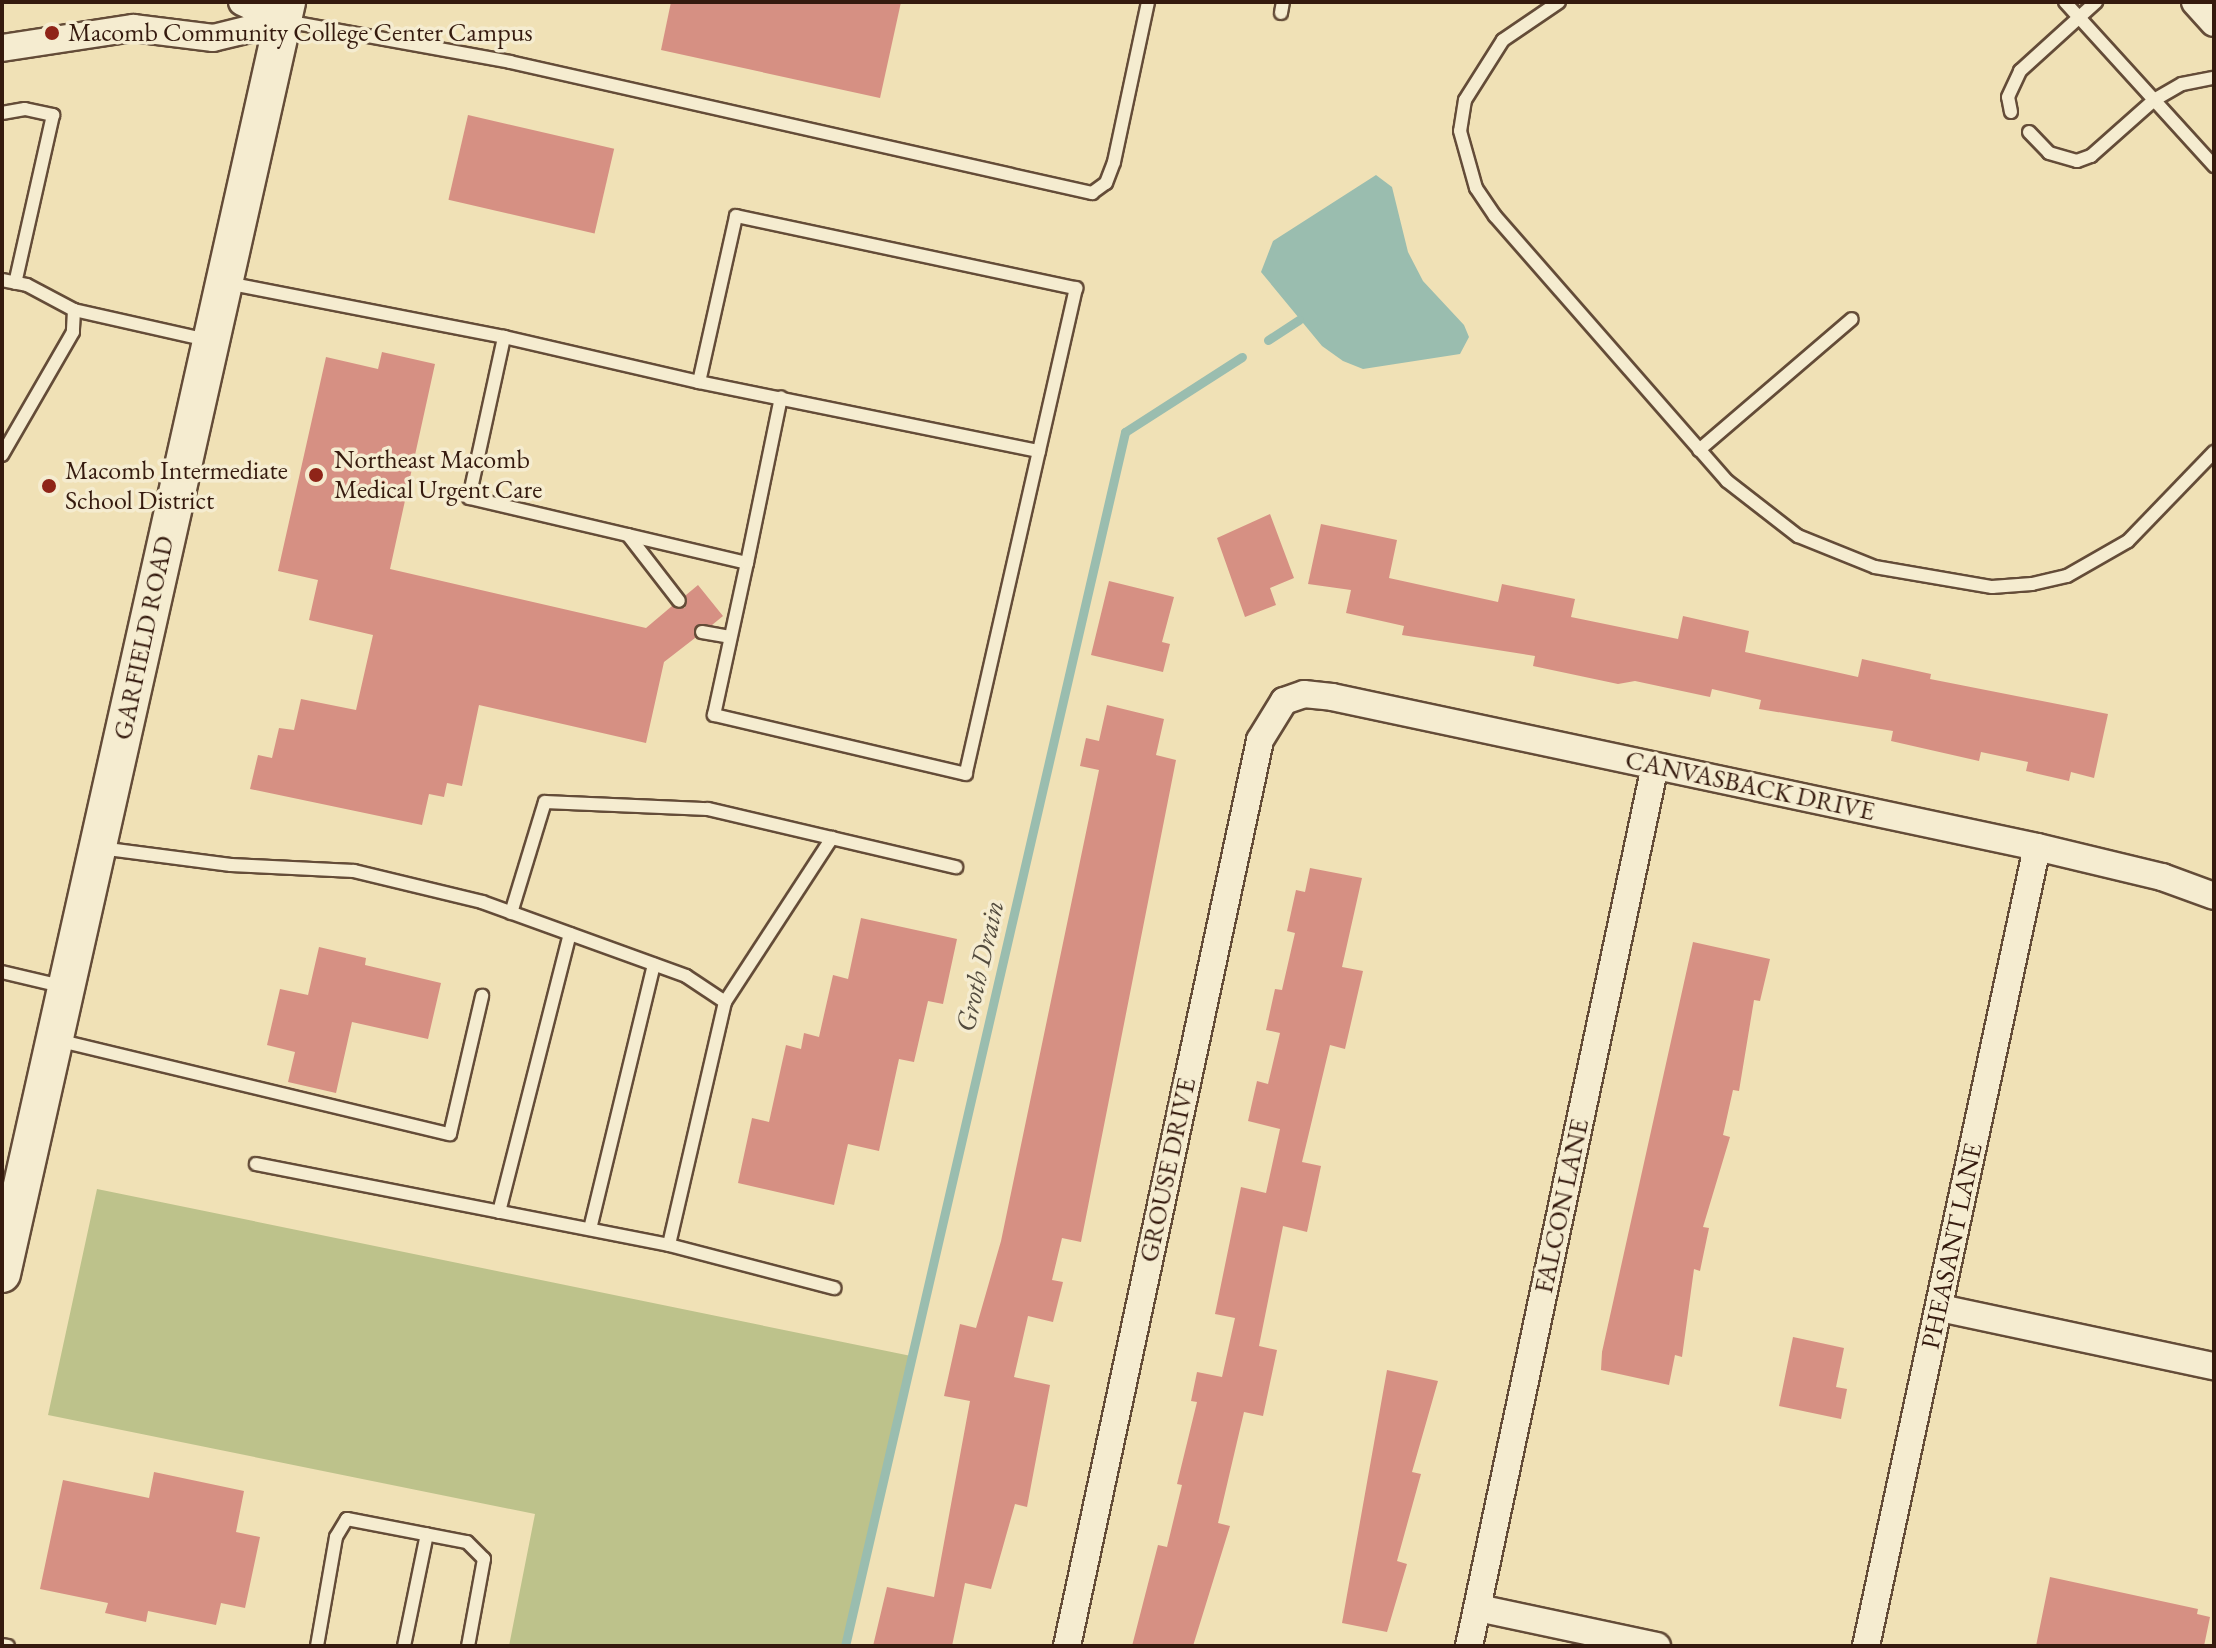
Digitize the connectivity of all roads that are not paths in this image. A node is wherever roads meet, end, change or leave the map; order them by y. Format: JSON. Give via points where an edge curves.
{"nodes":[{"id":1,"x":242,"y":2,"type":"edge"},
{"id":2,"x":1148,"y":2,"type":"edge"},
{"id":3,"x":1559,"y":2,"type":"edge"},
{"id":4,"x":2065,"y":2,"type":"edge"},
{"id":5,"x":2096,"y":2,"type":"edge"},
{"id":6,"x":2195,"y":2,"type":"edge"},
{"id":7,"x":284,"y":12,"type":"edge"},
{"id":8,"x":2079,"y":18,"type":"junction"},
{"id":9,"x":2214,"y":23,"type":"edge"},
{"id":10,"x":2,"y":48,"type":"edge"},
{"id":11,"x":2214,"y":78,"type":"edge"},
{"id":12,"x":2154,"y":100,"type":"junction"},
{"id":13,"x":2011,"y":112,"type":"dead end"},
{"id":14,"x":2,"y":113,"type":"edge"},
{"id":15,"x":2029,"y":132,"type":"dead end"},
{"id":16,"x":2214,"y":166,"type":"edge"},
{"id":17,"x":9,"y":281,"type":"edge"},
{"id":18,"x":224,"y":282,"type":"junction"},
{"id":19,"x":74,"y":310,"type":"junction"},
{"id":20,"x":1852,"y":319,"type":"dead end"},
{"id":21,"x":504,"y":337,"type":"junction"},
{"id":22,"x":211,"y":340,"type":"junction"},
{"id":23,"x":699,"y":382,"type":"junction"},
{"id":24,"x":781,"y":397,"type":"junction"},
{"id":25,"x":1699,"y":450,"type":"junction"},
{"id":26,"x":1039,"y":451,"type":"junction"},
{"id":27,"x":2214,"y":452,"type":"edge"},
{"id":28,"x":2,"y":455,"type":"edge"},
{"id":29,"x":628,"y":535,"type":"junction"},
{"id":30,"x":747,"y":563,"type":"junction"},
{"id":31,"x":679,"y":601,"type":"dead end"},
{"id":32,"x":702,"y":632,"type":"dead end"},
{"id":33,"x":730,"y":637,"type":"junction"},
{"id":34,"x":1284,"y":701,"type":"joint"},
{"id":35,"x":1655,"y":766,"type":"junction"},
{"id":36,"x":832,"y":838,"type":"junction"},
{"id":37,"x":2037,"y":847,"type":"junction"},
{"id":38,"x":97,"y":848,"type":"junction"},
{"id":39,"x":956,"y":867,"type":"dead end"},
{"id":40,"x":2214,"y":896,"type":"edge"},
{"id":41,"x":511,"y":913,"type":"junction"},
{"id":42,"x":570,"y":934,"type":"junction"},
{"id":43,"x":654,"y":965,"type":"junction"},
{"id":44,"x":2,"y":972,"type":"edge"},
{"id":45,"x":66,"y":987,"type":"junction"},
{"id":46,"x":482,"y":996,"type":"dead end"},
{"id":47,"x":725,"y":1002,"type":"junction"},
{"id":48,"x":54,"y":1039,"type":"junction"},
{"id":49,"x":256,"y":1164,"type":"dead end"},
{"id":50,"x":499,"y":1212,"type":"junction"},
{"id":51,"x":590,"y":1229,"type":"junction"},
{"id":52,"x":669,"y":1245,"type":"junction"},
{"id":53,"x":2,"y":1274,"type":"edge"},
{"id":54,"x":834,"y":1288,"type":"dead end"},
{"id":55,"x":1940,"y":1308,"type":"junction"},
{"id":56,"x":2214,"y":1366,"type":"edge"},
{"id":57,"x":427,"y":1534,"type":"junction"},
{"id":58,"x":1478,"y":1608,"type":"junction"},
{"id":59,"x":317,"y":1646,"type":"edge"},
{"id":60,"x":404,"y":1646,"type":"edge"},
{"id":61,"x":468,"y":1646,"type":"edge"},
{"id":62,"x":1067,"y":1646,"type":"edge"},
{"id":63,"x":1469,"y":1646,"type":"edge"},
{"id":64,"x":1657,"y":1646,"type":"edge"},
{"id":65,"x":1866,"y":1646,"type":"edge"}],
"edges":[{"from":1,"to":7,"type":"street"},
{"from":2,"to":7,"type":"lane","via":[[1114,162],[1106,183],[1092,193]]},
{"from":3,"to":25,"type":"lane","via":[[1503,40],[1482,67],[1465,100],[1460,131],[1464,158],[1495,216]]},
{"from":4,"to":8,"type":"lane"},
{"from":5,"to":8,"type":"lane"},
{"from":6,"to":9,"type":"street"},
{"from":7,"to":10,"type":"street","via":[[213,38],[133,28]]},
{"from":7,"to":18,"type":"main road","name":"GARFIELD ROAD"},
{"from":8,"to":12,"type":"lane"},
{"from":8,"to":13,"type":"lane","via":[[2020,71],[2008,97]]},
{"from":11,"to":12,"type":"lane","via":[[2182,84]]},
{"from":12,"to":15,"type":"lane","via":[[2091,156],[2077,161],[2049,153]]},
{"from":12,"to":16,"type":"lane"},
{"from":14,"to":17,"type":"lane","via":[[25,109],[53,115]]},
{"from":17,"to":19,"type":"lane"},
{"from":18,"to":21,"type":"lane"},
{"from":18,"to":22,"type":"main road","name":"GARFIELD ROAD"},
{"from":19,"to":22,"type":"lane"},
{"from":19,"to":28,"type":"lane","via":[[73,332]]},
{"from":20,"to":25,"type":"lane"},
{"from":21,"to":23,"type":"lane"},
{"from":21,"to":29,"type":"lane","via":[[469,498]]},
{"from":22,"to":38,"type":"main road","name":"GARFIELD ROAD"},
{"from":23,"to":24,"type":"lane"},
{"from":23,"to":26,"type":"lane","via":[[736,216],[1076,288]]},
{"from":24,"to":26,"type":"lane"},
{"from":24,"to":30,"type":"lane"},
{"from":25,"to":27,"type":"lane","via":[[1762,511],[1835,554],[1875,567],[1992,587],[2067,576],[2098,561],[2128,541]]},
{"from":26,"to":33,"type":"lane","via":[[966,774],[714,715]]},
{"from":29,"to":30,"type":"lane"},
{"from":29,"to":31,"type":"lane"},
{"from":30,"to":33,"type":"lane"},
{"from":32,"to":33,"type":"lane"},
{"from":34,"to":35,"type":"street","name":"CANVASBACK DRIVE","via":[[1304,694],[1332,697]]},
{"from":34,"to":62,"type":"street","name":"GROUSE DRIVE","via":[[1260,740]]},
{"from":35,"to":37,"type":"street","name":"CANVASBACK DRIVE"},
{"from":35,"to":58,"type":"street","name":"FALCON LANE"},
{"from":36,"to":39,"type":"lane"},
{"from":36,"to":41,"type":"lane","via":[[708,809],[545,802]]},
{"from":36,"to":47,"type":"lane"},
{"from":37,"to":40,"type":"street","name":"CANVASBACK DRIVE","via":[[2150,874]]},
{"from":37,"to":55,"type":"street","name":"PHEASANT LANE"},
{"from":38,"to":41,"type":"lane","via":[[231,865],[354,871]]},
{"from":38,"to":45,"type":"main road","name":"GARFIELD ROAD"},
{"from":41,"to":42,"type":"lane"},
{"from":42,"to":43,"type":"lane"},
{"from":42,"to":50,"type":"lane"},
{"from":43,"to":47,"type":"lane","via":[[686,976]]},
{"from":43,"to":51,"type":"lane"},
{"from":44,"to":45,"type":"lane"},
{"from":45,"to":48,"type":"main road","name":"GARFIELD ROAD"},
{"from":46,"to":48,"type":"lane","via":[[450,1134]]},
{"from":47,"to":52,"type":"lane"},
{"from":48,"to":53,"type":"main road","name":"GARFIELD ROAD"},
{"from":49,"to":50,"type":"lane"},
{"from":50,"to":51,"type":"lane"},
{"from":51,"to":52,"type":"lane"},
{"from":52,"to":54,"type":"lane"},
{"from":55,"to":56,"type":"street"},
{"from":55,"to":65,"type":"street","name":"PHEASANT LANE"},
{"from":57,"to":59,"type":"lane","via":[[347,1519],[336,1537]]},
{"from":57,"to":60,"type":"lane"},
{"from":57,"to":61,"type":"lane","via":[[467,1542],[484,1559]]},
{"from":58,"to":63,"type":"street","name":"FALCON LANE"},
{"from":58,"to":64,"type":"street"}]}
